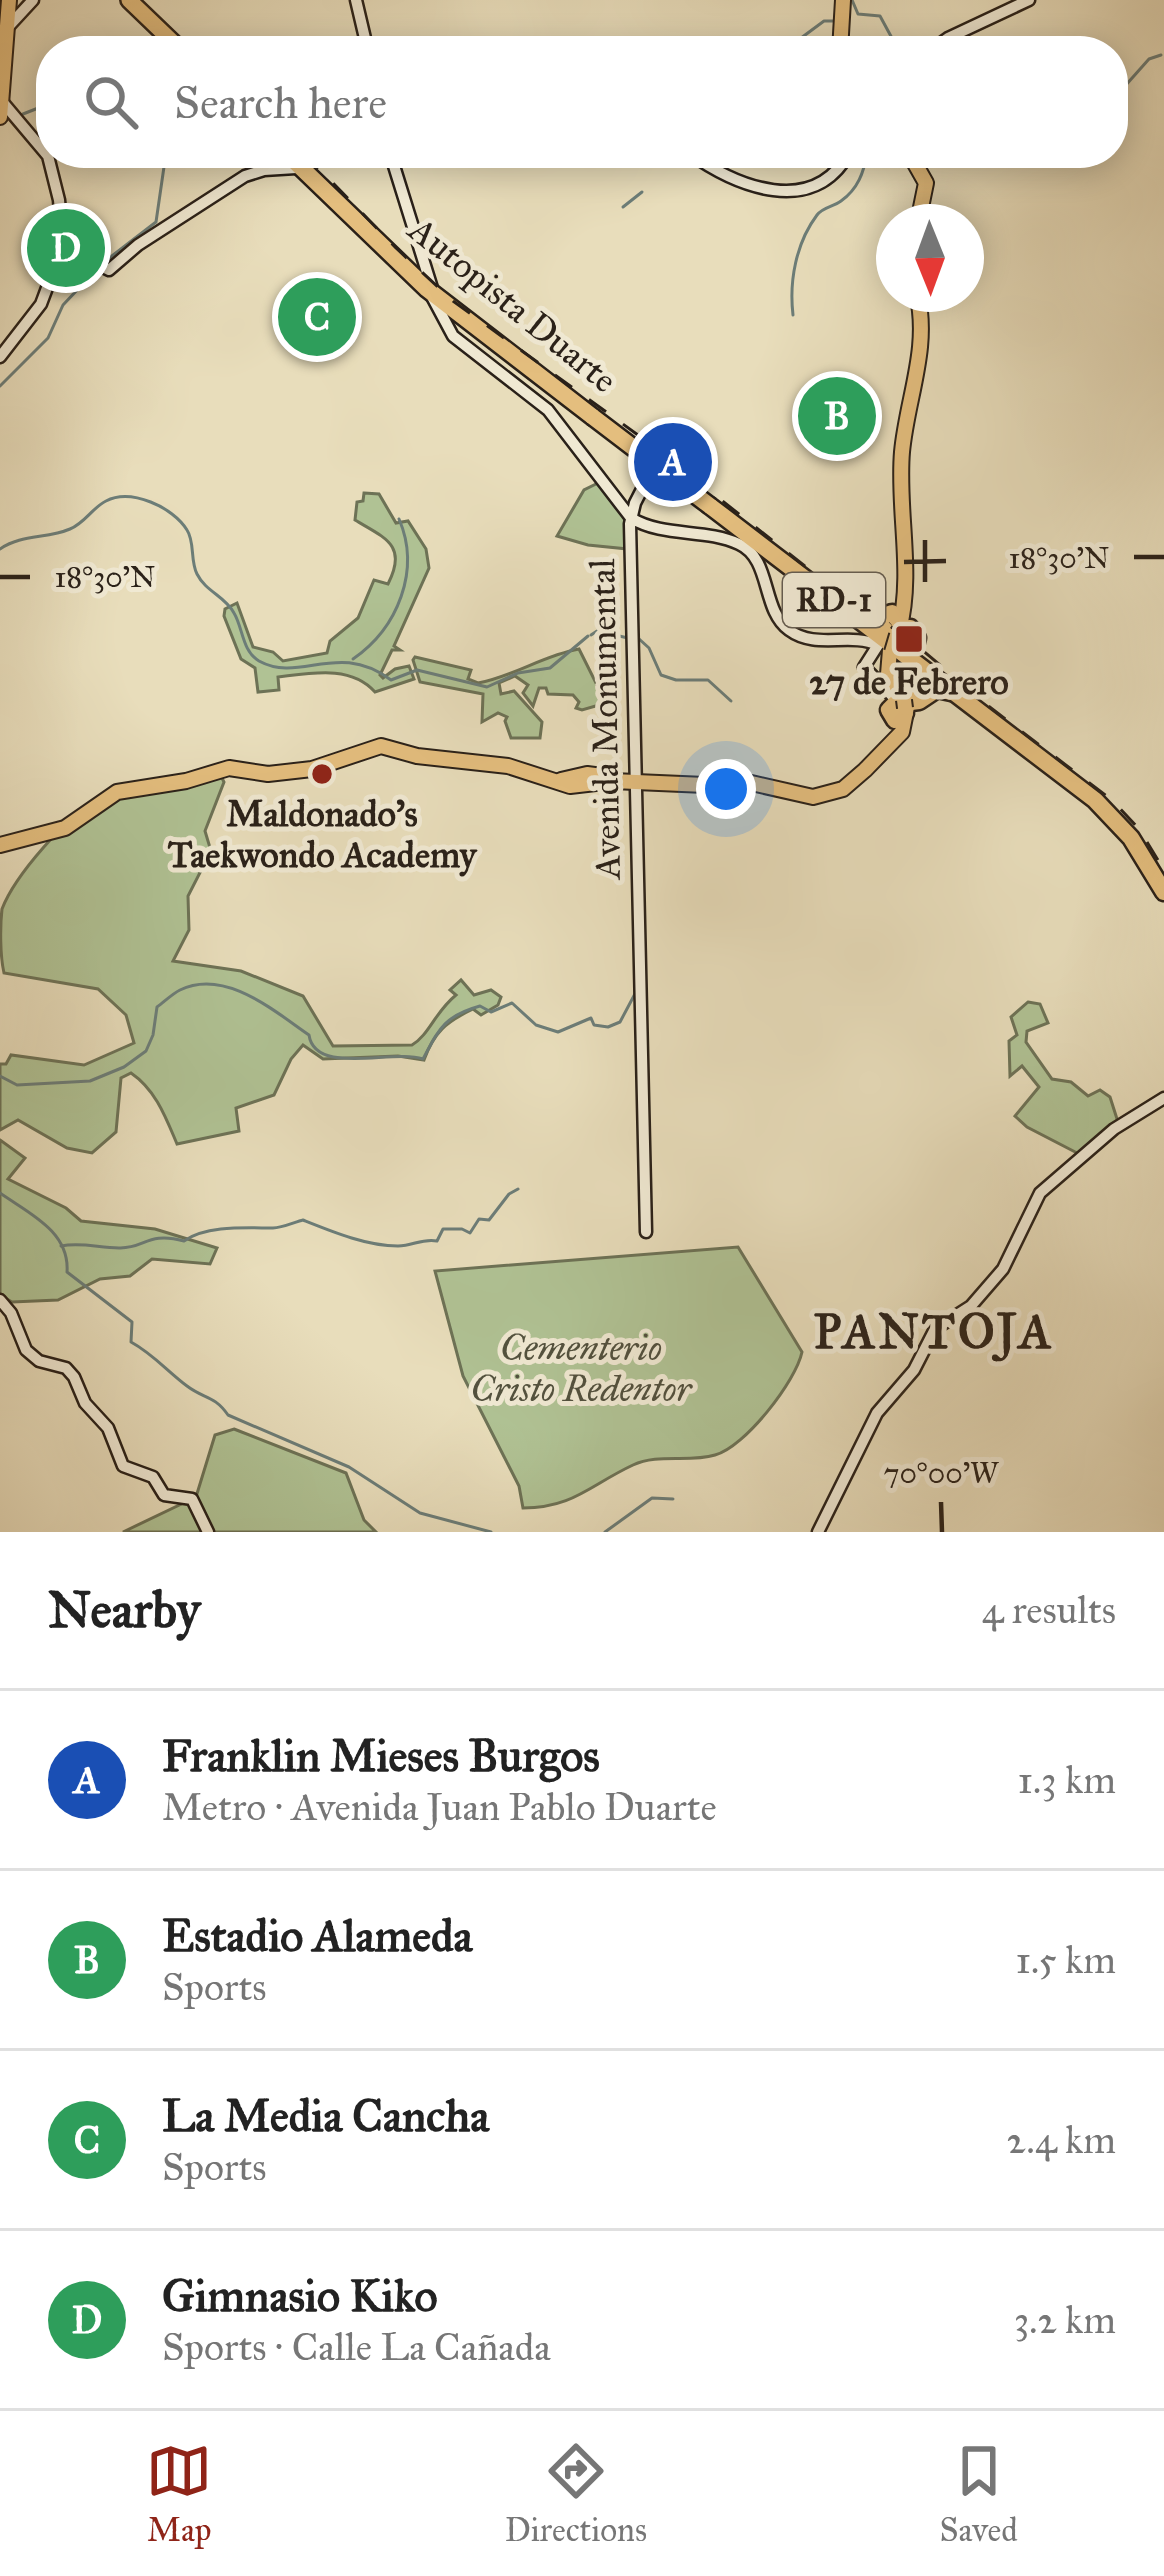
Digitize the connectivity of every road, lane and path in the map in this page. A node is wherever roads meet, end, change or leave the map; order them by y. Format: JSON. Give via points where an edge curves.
{"nodes":[{"id":1,"x":7,"y":0,"type":"edge"},
{"id":2,"x":33,"y":0,"type":"edge"},
{"id":3,"x":132,"y":0,"type":"edge"},
{"id":4,"x":356,"y":0,"type":"edge"},
{"id":5,"x":841,"y":0,"type":"edge"},
{"id":6,"x":1029,"y":0,"type":"edge"},
{"id":7,"x":4,"y":28,"type":"edge"},
{"id":8,"x":169,"y":36,"type":"edge"},
{"id":9,"x":364,"y":36,"type":"edge"},
{"id":10,"x":839,"y":36,"type":"edge"},
{"id":11,"x":951,"y":36,"type":"edge"},
{"id":12,"x":3,"y":103,"type":"edge"},
{"id":13,"x":21,"y":126,"type":"junction"},
{"id":14,"x":36,"y":143,"type":"edge"},
{"id":15,"x":36,"y":143,"type":"edge"},
{"id":16,"x":46,"y":168,"type":"edge"},
{"id":17,"x":51,"y":168,"type":"edge"},
{"id":18,"x":268,"y":168,"type":"edge"},
{"id":19,"x":299,"y":168,"type":"edge"},
{"id":20,"x":395,"y":168,"type":"edge"},
{"id":21,"x":712,"y":168,"type":"edge"},
{"id":22,"x":836,"y":168,"type":"edge"},
{"id":23,"x":921,"y":168,"type":"edge"},
{"id":24,"x":924,"y":204,"type":"edge"},
{"id":25,"x":62,"y":246,"type":"junction"},
{"id":26,"x":431,"y":288,"type":"junction"},
{"id":27,"x":919,"y":312,"type":"edge"},
{"id":28,"x":0,"y":356,"type":"edge"},
{"id":29,"x":569,"y":397,"type":"junction"},
{"id":30,"x":653,"y":467,"type":"junction"},
{"id":31,"x":717,"y":510,"type":"junction"},
{"id":32,"x":631,"y":518,"type":"junction"},
{"id":33,"x":902,"y":577,"type":"junction"},
{"id":34,"x":849,"y":606,"type":"junction"},
{"id":35,"x":896,"y":636,"type":"junction"},
{"id":36,"x":954,"y":687,"type":"junction"},
{"id":37,"x":904,"y":704,"type":"junction"},
{"id":38,"x":1037,"y":751,"type":"junction"},
{"id":39,"x":418,"y":754,"type":"junction"},
{"id":40,"x":196,"y":775,"type":"junction"},
{"id":41,"x":582,"y":780,"type":"junction"},
{"id":42,"x":636,"y":780,"type":"junction"},
{"id":43,"x":689,"y":783,"type":"junction"},
{"id":44,"x":779,"y":788,"type":"junction"},
{"id":45,"x":20,"y":838,"type":"edge"},
{"id":46,"x":1164,"y":888,"type":"edge"},
{"id":47,"x":1164,"y":1098,"type":"edge"},
{"id":48,"x":646,"y":1232,"type":"dead end"},
{"id":49,"x":0,"y":1300,"type":"edge"},
{"id":50,"x":208,"y":1532,"type":"edge"},
{"id":51,"x":818,"y":1532,"type":"edge"}],
"edges":[{"from":1,"to":7,"type":"main road"},
{"from":2,"to":7,"type":"main road"},
{"from":3,"to":8,"type":"highway"},
{"from":4,"to":9,"type":"main road"},
{"from":5,"to":10,"type":"main road"},
{"from":6,"to":11,"type":"main road"},
{"from":7,"to":12,"type":"main road"},
{"from":12,"to":13,"type":"main road"},
{"from":13,"to":14,"type":"main road"},
{"from":13,"to":15,"type":"main road"},
{"from":16,"to":25,"type":"main road"},
{"from":17,"to":25,"type":"main road"},
{"from":18,"to":25,"type":"main road","via":[[103,267]]},
{"from":19,"to":26,"type":"highway","name":"Autopista Duarte","number":"RD-1"},
{"from":20,"to":26,"type":"main road"},
{"from":21,"to":22,"type":"main road","via":[[777,192],[808,189]]},
{"from":23,"to":24,"type":"main road","via":[[930,182]]},
{"from":25,"to":28,"type":"main road","via":[[37,308]]},
{"from":26,"to":29,"type":"highway","name":"Autopista Duarte","number":"RD-1"},
{"from":26,"to":32,"type":"main road","via":[[453,336],[548,410]]},
{"from":27,"to":33,"type":"main road","via":[[923,332],[902,450]]},
{"from":29,"to":30,"type":"main road","name":"Autopista Duarte"},
{"from":29,"to":31,"type":"highway","name":"Autopista Duarte","number":"RD-1","bridge":true},
{"from":30,"to":31,"type":"main road","name":"Autopista Duarte"},
{"from":30,"to":32,"type":"main road","name":"Avenida Monumental"},
{"from":31,"to":34,"type":"highway","name":"Autopista Duarte","number":"RD-1"},
{"from":31,"to":35,"type":"highway","name":"Autopista Duarte","number":"RD-1"},
{"from":32,"to":37,"type":"main road","via":[[745,547],[783,626],[806,638],[878,645],[864,667]]},
{"from":32,"to":42,"type":"main road","name":"Avenida Monumental"},
{"from":33,"to":35,"type":"main road"},
{"from":33,"to":35,"type":"main road"},
{"from":34,"to":35,"type":"highway"},
{"from":34,"to":35,"type":"highway","via":[[872,613]]},
{"from":34,"to":36,"type":"highway","name":"Autopista Duarte","number":"RD-1"},
{"from":35,"to":36,"type":"highway","name":"Autopista Duarte","number":"RD-1"},
{"from":35,"to":36,"type":"highway","via":[[926,654]]},
{"from":35,"to":37,"type":"main road","via":[[888,674]]},
{"from":35,"to":37,"type":"highway","via":[[920,673]]},
{"from":36,"to":37,"type":"highway"},
{"from":36,"to":37,"type":"highway","via":[[913,712]]},
{"from":36,"to":38,"type":"highway","name":"Autopista Duarte","number":"RD-1"},
{"from":36,"to":38,"type":"highway","name":"Autopista Duarte","number":"RD-1"},
{"from":37,"to":44,"type":"main road","via":[[885,750],[843,789],[810,797]]},
{"from":38,"to":46,"type":"highway","name":"Autopista Duarte","number":"RD-1","via":[[1113,812]]},
{"from":39,"to":40,"type":"main road","via":[[378,747],[275,777],[229,768]]},
{"from":39,"to":40,"type":"main road","via":[[381,743],[297,768],[230,764]]},
{"from":39,"to":41,"type":"main road"},
{"from":39,"to":41,"type":"main road","via":[[502,765],[566,785]]},
{"from":40,"to":45,"type":"main road","via":[[112,794],[68,826]]},
{"from":40,"to":45,"type":"main road","via":[[106,794],[75,820]]},
{"from":41,"to":42,"type":"main road"},
{"from":42,"to":43,"type":"main road"},
{"from":42,"to":48,"type":"main road","name":"Avenida Monumental"},
{"from":43,"to":44,"type":"main road"},
{"from":43,"to":44,"type":"main road","via":[[751,779]]},
{"from":47,"to":51,"type":"main road","via":[[1040,1193],[1003,1269],[968,1309],[935,1329],[914,1370],[881,1407]]},
{"from":49,"to":50,"type":"main road","via":[[26,1350],[71,1373],[126,1469],[153,1477],[164,1495],[192,1499]]}]}
